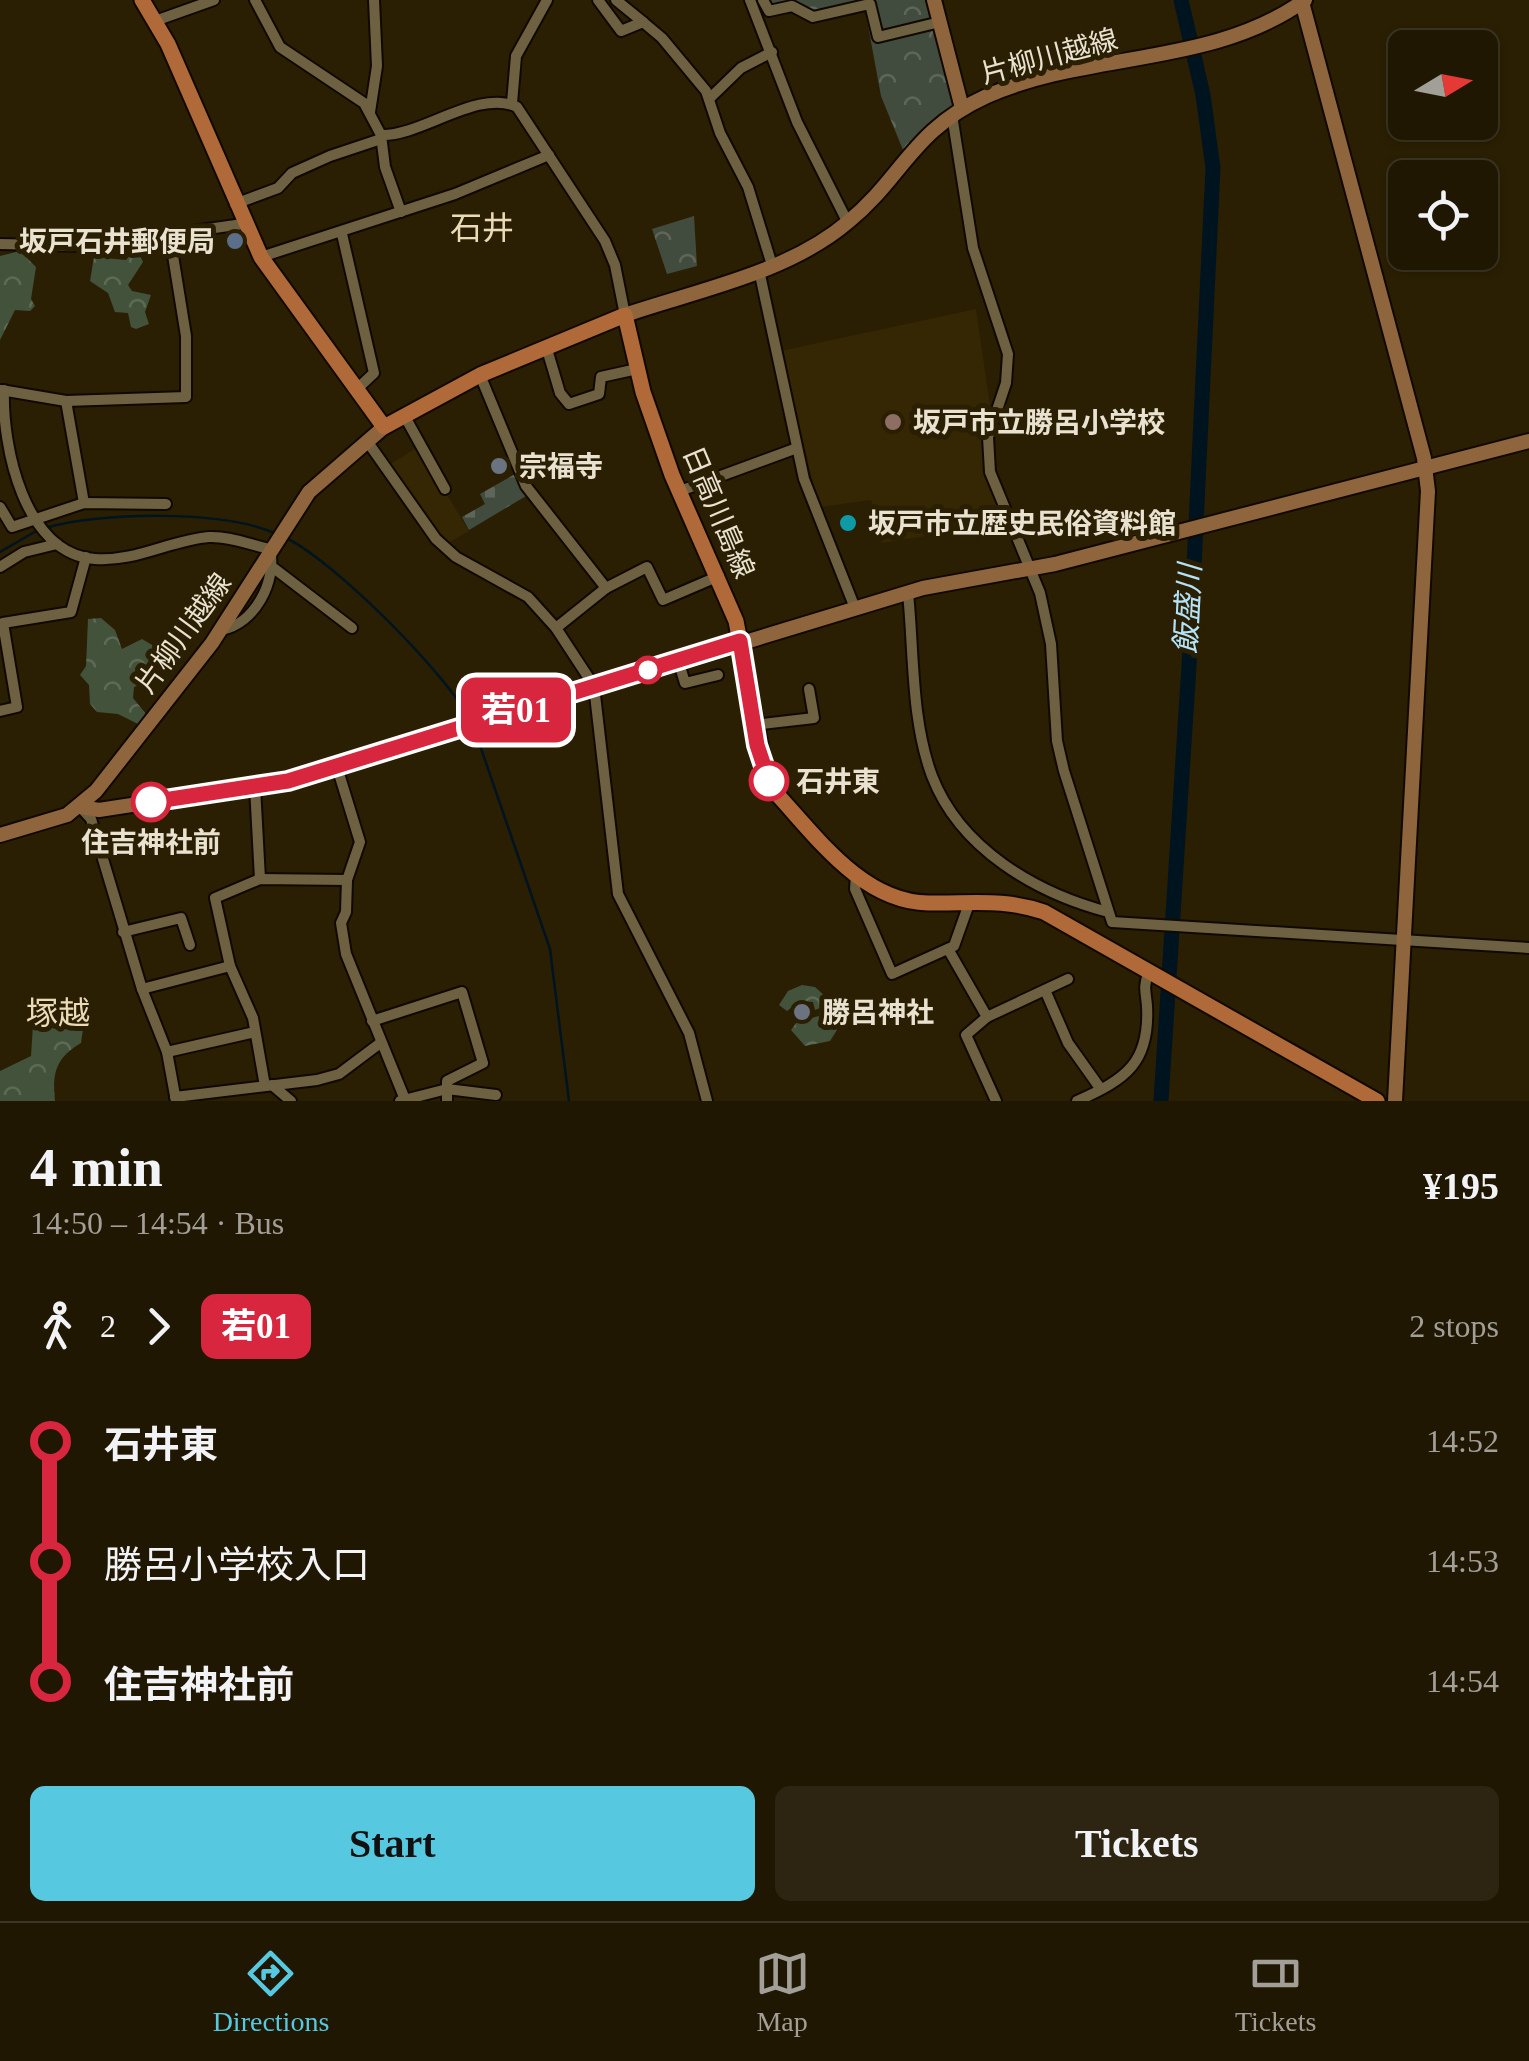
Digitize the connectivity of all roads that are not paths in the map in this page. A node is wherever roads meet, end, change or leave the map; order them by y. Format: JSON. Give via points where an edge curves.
{"nodes":[{"id":1,"x":142,"y":0,"type":"edge"},
{"id":2,"x":214,"y":0,"type":"edge"},
{"id":3,"x":255,"y":0,"type":"edge"},
{"id":4,"x":374,"y":0,"type":"edge"},
{"id":5,"x":547,"y":0,"type":"edge"},
{"id":6,"x":598,"y":0,"type":"edge"},
{"id":7,"x":616,"y":0,"type":"edge"},
{"id":8,"x":750,"y":0,"type":"edge"},
{"id":9,"x":763,"y":0,"type":"edge"},
{"id":10,"x":934,"y":0,"type":"edge"},
{"id":11,"x":1303,"y":1,"type":"edge"},
{"id":12,"x":156,"y":21,"type":"junction"},
{"id":13,"x":643,"y":22,"type":"junction"},
{"id":14,"x":940,"y":22,"type":"junction"},
{"id":15,"x":772,"y":52,"type":"junction"},
{"id":16,"x":709,"y":98,"type":"junction"},
{"id":17,"x":512,"y":104,"type":"junction"},
{"id":18,"x":957,"y":111,"type":"junction"},
{"id":19,"x":370,"y":112,"type":"junction"},
{"id":20,"x":381,"y":137,"type":"junction"},
{"id":21,"x":549,"y":155,"type":"junction"},
{"id":22,"x":234,"y":204,"type":"junction"},
{"id":23,"x":401,"y":212,"type":"junction"},
{"id":24,"x":848,"y":223,"type":"junction"},
{"id":25,"x":242,"y":224,"type":"junction"},
{"id":26,"x":342,"y":234,"type":"junction"},
{"id":27,"x":170,"y":236,"type":"junction"},
{"id":28,"x":0,"y":237,"type":"edge"},
{"id":29,"x":0,"y":244,"type":"edge"},
{"id":30,"x":260,"y":257,"type":"junction"},
{"id":31,"x":765,"y":267,"type":"junction"},
{"id":32,"x":625,"y":315,"type":"junction"},
{"id":33,"x":546,"y":346,"type":"junction"},
{"id":34,"x":637,"y":369,"type":"junction"},
{"id":35,"x":480,"y":374,"type":"junction"},
{"id":36,"x":356,"y":389,"type":"junction"},
{"id":37,"x":2,"y":390,"type":"edge"},
{"id":38,"x":66,"y":401,"type":"junction"},
{"id":39,"x":404,"y":415,"type":"junction"},
{"id":40,"x":384,"y":428,"type":"junction"},
{"id":41,"x":5,"y":438,"type":"edge"},
{"id":42,"x":367,"y":440,"type":"junction"},
{"id":43,"x":1529,"y":441,"type":"edge"},
{"id":44,"x":797,"y":448,"type":"junction"},
{"id":45,"x":1425,"y":468,"type":"junction"},
{"id":46,"x":445,"y":489,"type":"dead end"},
{"id":47,"x":680,"y":491,"type":"junction"},
{"id":48,"x":84,"y":504,"type":"junction"},
{"id":49,"x":166,"y":504,"type":"dead end"},
{"id":50,"x":0,"y":507,"type":"edge"},
{"id":51,"x":39,"y":525,"type":"junction"},
{"id":52,"x":276,"y":539,"type":"junction"},
{"id":53,"x":58,"y":544,"type":"junction"},
{"id":54,"x":86,"y":557,"type":"junction"},
{"id":55,"x":271,"y":566,"type":"junction"},
{"id":56,"x":0,"y":567,"type":"edge"},
{"id":57,"x":1031,"y":570,"type":"junction"},
{"id":58,"x":720,"y":576,"type":"junction"},
{"id":59,"x":606,"y":588,"type":"junction"},
{"id":60,"x":908,"y":593,"type":"junction"},
{"id":61,"x":856,"y":608,"type":"junction"},
{"id":62,"x":352,"y":628,"type":"dead end"},
{"id":63,"x":556,"y":628,"type":"junction"},
{"id":64,"x":221,"y":630,"type":"junction"},
{"id":65,"x":740,"y":641,"type":"junction"},
{"id":66,"x":705,"y":652,"type":"junction"},
{"id":67,"x":678,"y":660,"type":"junction"},
{"id":68,"x":594,"y":686,"type":"junction"},
{"id":69,"x":809,"y":688,"type":"dead end"},
{"id":70,"x":0,"y":710,"type":"edge"},
{"id":71,"x":754,"y":725,"type":"junction"},
{"id":72,"x":337,"y":767,"type":"junction"},
{"id":73,"x":255,"y":787,"type":"junction"},
{"id":74,"x":80,"y":807,"type":"junction"},
{"id":75,"x":0,"y":835,"type":"edge"},
{"id":76,"x":856,"y":876,"type":"junction"},
{"id":77,"x":260,"y":878,"type":"junction"},
{"id":78,"x":347,"y":880,"type":"junction"},
{"id":79,"x":970,"y":901,"type":"junction"},
{"id":80,"x":1108,"y":912,"type":"junction"},
{"id":81,"x":123,"y":932,"type":"junction"},
{"id":82,"x":1403,"y":941,"type":"junction"},
{"id":83,"x":190,"y":945,"type":"dead end"},
{"id":84,"x":1529,"y":948,"type":"edge"},
{"id":85,"x":948,"y":949,"type":"junction"},
{"id":86,"x":230,"y":966,"type":"junction"},
{"id":87,"x":1151,"y":976,"type":"junction"},
{"id":88,"x":1068,"y":979,"type":"dead end"},
{"id":89,"x":142,"y":989,"type":"junction"},
{"id":90,"x":1044,"y":990,"type":"junction"},
{"id":91,"x":987,"y":1017,"type":"junction"},
{"id":92,"x":372,"y":1021,"type":"junction"},
{"id":93,"x":255,"y":1032,"type":"junction"},
{"id":94,"x":379,"y":1044,"type":"junction"},
{"id":95,"x":168,"y":1052,"type":"junction"},
{"id":96,"x":268,"y":1086,"type":"junction"},
{"id":97,"x":1100,"y":1088,"type":"junction"},
{"id":98,"x":447,"y":1095,"type":"edge"},
{"id":99,"x":496,"y":1095,"type":"dead end"},
{"id":100,"x":478,"y":1096,"type":"edge"},
{"id":101,"x":409,"y":1098,"type":"edge"},
{"id":102,"x":176,"y":1099,"type":"edge"},
{"id":103,"x":291,"y":1101,"type":"edge"},
{"id":104,"x":707,"y":1101,"type":"edge"},
{"id":105,"x":996,"y":1101,"type":"edge"},
{"id":106,"x":1078,"y":1101,"type":"edge"},
{"id":107,"x":1377,"y":1101,"type":"edge"},
{"id":108,"x":1395,"y":1101,"type":"edge"}],
"edges":[{"from":1,"to":12,"type":"main road"},
{"from":2,"to":12,"type":"street"},
{"from":3,"to":19,"type":"street","via":[[280,48],[357,95]]},
{"from":4,"to":19,"type":"street","via":[[377,66]]},
{"from":5,"to":17,"type":"street","via":[[516,56]]},
{"from":6,"to":13,"type":"street","via":[[621,31]]},
{"from":7,"to":13,"type":"street"},
{"from":8,"to":15,"type":"street"},
{"from":9,"to":14,"type":"street","via":[[770,12],[792,6],[813,17],[870,4],[878,38]]},
{"from":10,"to":14,"type":"street"},
{"from":11,"to":18,"type":"street","name":"片柳川越線","via":[[1209,43],[1066,72],[1003,89]]},
{"from":11,"to":45,"type":"street"},
{"from":12,"to":22,"type":"main road"},
{"from":13,"to":16,"type":"street"},
{"from":14,"to":18,"type":"street"},
{"from":15,"to":16,"type":"street","via":[[741,68]]},
{"from":15,"to":24,"type":"street","via":[[797,122]]},
{"from":16,"to":31,"type":"street","via":[[748,187]]},
{"from":17,"to":20,"type":"street","via":[[460,111]]},
{"from":17,"to":21,"type":"street"},
{"from":18,"to":24,"type":"street","name":"片柳川越線","via":[[906,155]]},
{"from":18,"to":57,"type":"street","via":[[972,248],[1008,354],[988,464]]},
{"from":19,"to":20,"type":"street"},
{"from":20,"to":22,"type":"street"},
{"from":20,"to":23,"type":"street"},
{"from":21,"to":23,"type":"street"},
{"from":21,"to":32,"type":"street","via":[[609,249]]},
{"from":22,"to":25,"type":"main road"},
{"from":23,"to":26,"type":"street"},
{"from":24,"to":31,"type":"street","name":"片柳川越線"},
{"from":25,"to":27,"type":"street"},
{"from":25,"to":30,"type":"main road"},
{"from":26,"to":30,"type":"street"},
{"from":26,"to":36,"type":"street","via":[[374,375]]},
{"from":27,"to":29,"type":"street","via":[[86,246]]},
{"from":27,"to":38,"type":"street","via":[[186,336],[186,398]]},
{"from":28,"to":29,"type":"street"},
{"from":30,"to":36,"type":"main road"},
{"from":31,"to":32,"type":"street","name":"片柳川越線"},
{"from":31,"to":44,"type":"street"},
{"from":32,"to":33,"type":"main road"},
{"from":32,"to":34,"type":"main road","name":"日高川島線"},
{"from":33,"to":34,"type":"street","via":[[569,404],[599,394],[600,377]]},
{"from":33,"to":35,"type":"main road"},
{"from":34,"to":47,"type":"main road","name":"日高川島線"},
{"from":35,"to":39,"type":"main road"},
{"from":35,"to":59,"type":"street","via":[[526,486]]},
{"from":36,"to":40,"type":"main road"},
{"from":37,"to":38,"type":"street"},
{"from":37,"to":41,"type":"street"},
{"from":38,"to":48,"type":"street"},
{"from":39,"to":40,"type":"main road"},
{"from":39,"to":46,"type":"street"},
{"from":40,"to":42,"type":"street","name":"片柳川越線"},
{"from":41,"to":51,"type":"street"},
{"from":42,"to":52,"type":"street","name":"片柳川越線","via":[[318,484]]},
{"from":42,"to":63,"type":"street","via":[[445,548],[517,588]]},
{"from":43,"to":45,"type":"street"},
{"from":44,"to":47,"type":"street"},
{"from":44,"to":61,"type":"street","via":[[810,498]]},
{"from":45,"to":57,"type":"street"},
{"from":45,"to":82,"type":"street","via":[[1428,516]]},
{"from":47,"to":58,"type":"main road","name":"日高川島線"},
{"from":48,"to":49,"type":"street"},
{"from":48,"to":51,"type":"street"},
{"from":50,"to":51,"type":"street","via":[[12,527]]},
{"from":51,"to":53,"type":"street"},
{"from":52,"to":54,"type":"street","via":[[209,537],[152,554]]},
{"from":52,"to":55,"type":"street"},
{"from":52,"to":64,"type":"street","name":"片柳川越線"},
{"from":53,"to":54,"type":"street"},
{"from":53,"to":56,"type":"street","via":[[24,552]]},
{"from":54,"to":70,"type":"street","via":[[71,612],[2,623],[17,707]]},
{"from":55,"to":62,"type":"street"},
{"from":55,"to":64,"type":"street","via":[[260,603]]},
{"from":57,"to":60,"type":"street"},
{"from":57,"to":80,"type":"street","via":[[1051,644],[1057,740]]},
{"from":58,"to":59,"type":"street","via":[[663,600],[647,567]]},
{"from":58,"to":65,"type":"main road","name":"日高川島線"},
{"from":59,"to":63,"type":"street"},
{"from":60,"to":61,"type":"street"},
{"from":60,"to":80,"type":"street","via":[[922,735],[949,810],[984,848],[1040,889]]},
{"from":61,"to":65,"type":"street"},
{"from":63,"to":68,"type":"street"},
{"from":64,"to":74,"type":"street","name":"片柳川越線"},
{"from":65,"to":66,"type":"street"},
{"from":65,"to":71,"type":"main road","name":"日高川島線"},
{"from":66,"to":67,"type":"street"},
{"from":66,"to":67,"type":"street","via":[[715,676],[685,683]]},
{"from":67,"to":68,"type":"street"},
{"from":68,"to":72,"type":"street"},
{"from":68,"to":104,"type":"street","via":[[618,894],[689,1033]]},
{"from":69,"to":71,"type":"street","via":[[814,718]]},
{"from":71,"to":76,"type":"main road","name":"日高川島線","via":[[775,792]]},
{"from":72,"to":73,"type":"street"},
{"from":72,"to":78,"type":"street","via":[[360,842]]},
{"from":73,"to":74,"type":"street","via":[[99,810]]},
{"from":73,"to":77,"type":"street"},
{"from":74,"to":75,"type":"street","name":"片柳川越線"},
{"from":74,"to":81,"type":"street","via":[[91,819]]},
{"from":76,"to":79,"type":"main road","name":"日高川島線","via":[[916,903]]},
{"from":76,"to":85,"type":"street","via":[[855,888],[892,974]]},
{"from":77,"to":78,"type":"street"},
{"from":77,"to":86,"type":"street","via":[[215,898]]},
{"from":78,"to":92,"type":"street","via":[[342,932],[352,978]]},
{"from":79,"to":85,"type":"street","via":[[958,941]]},
{"from":79,"to":87,"type":"main road","name":"日高川島線","via":[[1044,912]]},
{"from":80,"to":82,"type":"street","via":[[1115,924]]},
{"from":81,"to":83,"type":"street","via":[[182,918]]},
{"from":81,"to":89,"type":"street"},
{"from":82,"to":84,"type":"street"},
{"from":82,"to":108,"type":"street"},
{"from":85,"to":91,"type":"street"},
{"from":86,"to":89,"type":"street"},
{"from":86,"to":93,"type":"street"},
{"from":87,"to":97,"type":"street","via":[[1144,990],[1144,1051]]},
{"from":87,"to":107,"type":"main road","name":"日高川島線"},
{"from":88,"to":90,"type":"street"},
{"from":89,"to":95,"type":"street"},
{"from":90,"to":91,"type":"street"},
{"from":90,"to":97,"type":"street","via":[[1074,1054]]},
{"from":91,"to":105,"type":"street","via":[[966,1035]]},
{"from":92,"to":94,"type":"street"},
{"from":92,"to":98,"type":"street","via":[[462,992],[483,1064],[450,1079]]},
{"from":93,"to":95,"type":"street"},
{"from":93,"to":96,"type":"street"},
{"from":94,"to":96,"type":"street","via":[[339,1074]]},
{"from":94,"to":101,"type":"street"},
{"from":95,"to":102,"type":"street"},
{"from":96,"to":102,"type":"street"},
{"from":96,"to":103,"type":"street"},
{"from":97,"to":106,"type":"street"},
{"from":98,"to":100,"type":"street"},
{"from":98,"to":101,"type":"street"},
{"from":99,"to":100,"type":"street"}]}
